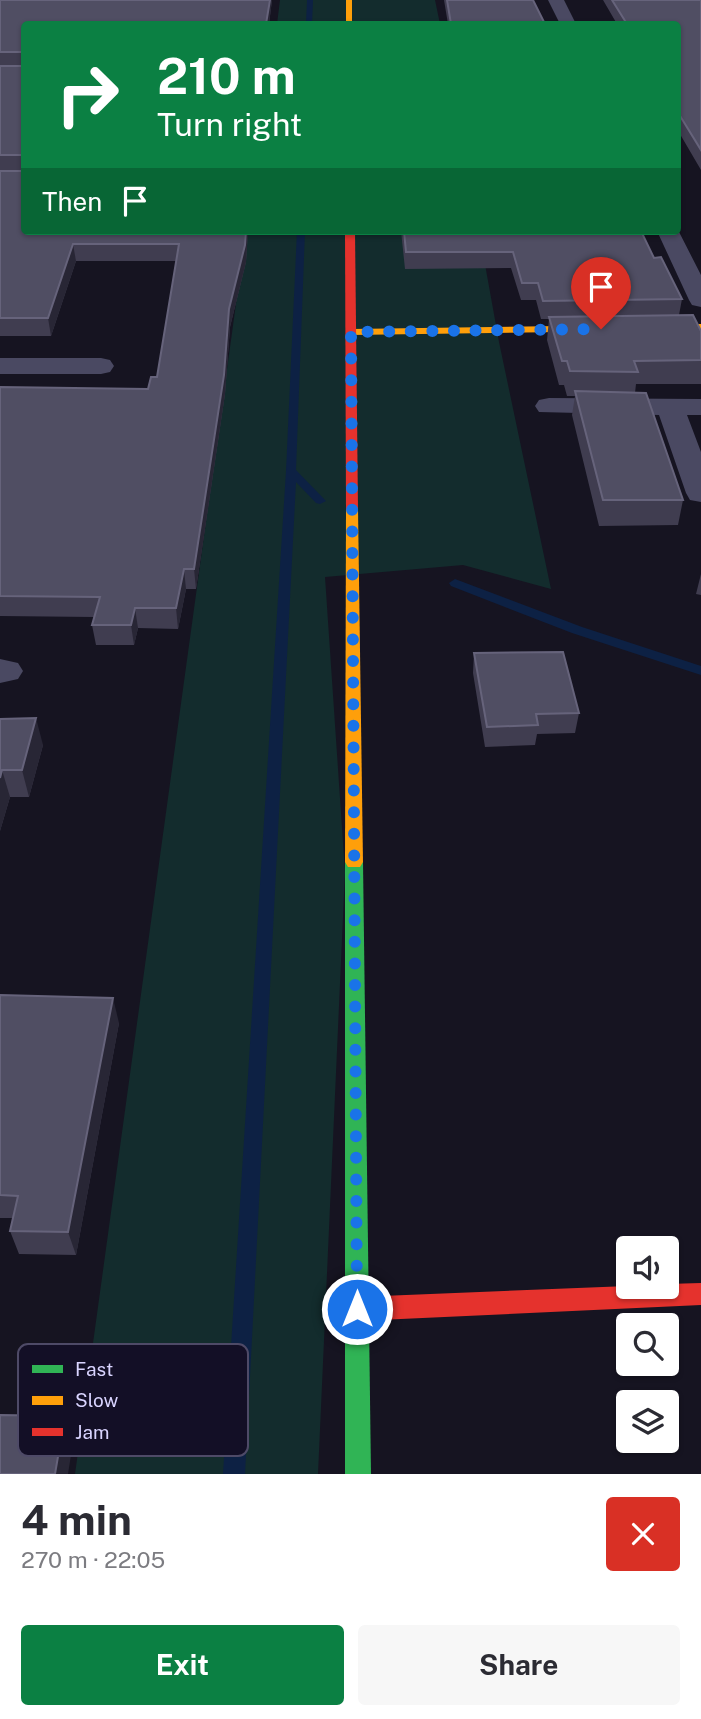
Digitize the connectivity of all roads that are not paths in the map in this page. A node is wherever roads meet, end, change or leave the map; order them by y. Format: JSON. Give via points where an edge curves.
{"nodes":[{"id":1,"x":349,"y":0,"type":"edge"},
{"id":2,"x":556,"y":0,"type":"edge"},
{"id":3,"x":349,"y":21,"type":"edge"},
{"id":4,"x":566,"y":21,"type":"edge"},
{"id":5,"x":350,"y":235,"type":"edge"},
{"id":6,"x":670,"y":235,"type":"edge"},
{"id":7,"x":701,"y":300,"type":"edge"},
{"id":8,"x":701,"y":327,"type":"edge"},
{"id":9,"x":351,"y":332,"type":"junction"},
{"id":10,"x":0,"y":366,"type":"edge"},
{"id":11,"x":101,"y":366,"type":"dead end"},
{"id":12,"x":549,"y":406,"type":"dead end"},
{"id":13,"x":670,"y":407,"type":"junction"},
{"id":14,"x":701,"y":407,"type":"edge"},
{"id":15,"x":701,"y":493,"type":"edge"},
{"id":16,"x":701,"y":1294,"type":"edge"},
{"id":17,"x":357,"y":1309,"type":"junction"},
{"id":18,"x":358,"y":1474,"type":"edge"}],
"edges":[{"from":1,"to":3,"type":"street"},
{"from":2,"to":4,"type":"street"},
{"from":5,"to":9,"type":"street"},
{"from":6,"to":7,"type":"street"},
{"from":8,"to":9,"type":"street"},
{"from":9,"to":17,"type":"street"},
{"from":10,"to":11,"type":"street"},
{"from":12,"to":13,"type":"street"},
{"from":13,"to":14,"type":"street"},
{"from":13,"to":15,"type":"street"},
{"from":16,"to":17,"type":"street"},
{"from":17,"to":18,"type":"street"}]}
